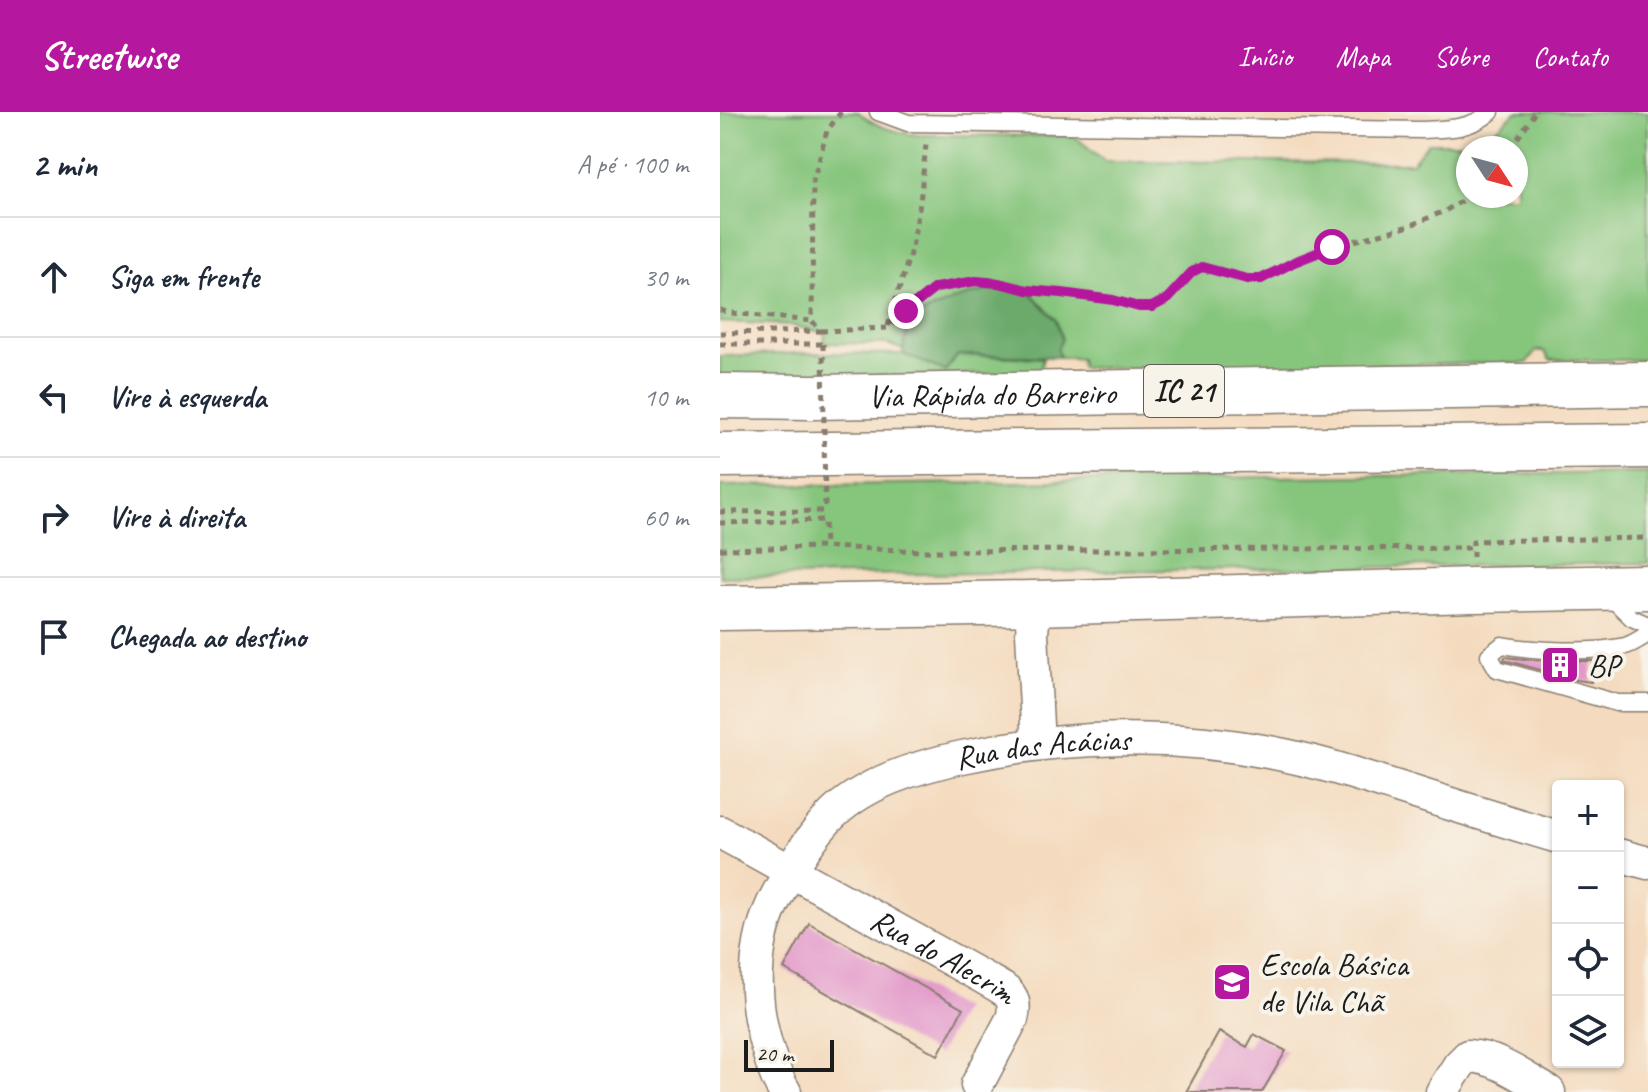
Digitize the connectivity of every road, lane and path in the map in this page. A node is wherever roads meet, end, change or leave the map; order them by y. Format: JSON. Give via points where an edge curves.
{"nodes":[{"id":1,"x":841,"y":112,"type":"edge"},
{"id":2,"x":878,"y":112,"type":"edge"},
{"id":3,"x":1491,"y":112,"type":"edge"},
{"id":4,"x":1535,"y":112,"type":"edge"},
{"id":5,"x":928,"y":123,"type":"junction"},
{"id":6,"x":1519,"y":136,"type":"edge"},
{"id":7,"x":1456,"y":204,"type":"edge"},
{"id":8,"x":720,"y":310,"type":"edge"},
{"id":9,"x":812,"y":321,"type":"junction"},
{"id":10,"x":887,"y":328,"type":"junction"},
{"id":11,"x":821,"y":331,"type":"junction"},
{"id":12,"x":720,"y":333,"type":"edge"},
{"id":13,"x":720,"y":344,"type":"edge"},
{"id":14,"x":1648,"y":384,"type":"edge"},
{"id":15,"x":720,"y":396,"type":"edge"},
{"id":16,"x":1648,"y":446,"type":"edge"},
{"id":17,"x":720,"y":455,"type":"edge"},
{"id":18,"x":720,"y":512,"type":"edge"},
{"id":19,"x":720,"y":523,"type":"edge"},
{"id":20,"x":1648,"y":538,"type":"edge"},
{"id":21,"x":825,"y":547,"type":"junction"},
{"id":22,"x":1473,"y":548,"type":"junction"},
{"id":23,"x":720,"y":549,"type":"edge"},
{"id":24,"x":1473,"y":561,"type":"dead end"},
{"id":25,"x":1640,"y":602,"type":"edge"},
{"id":26,"x":1035,"y":603,"type":"junction"},
{"id":27,"x":720,"y":608,"type":"edge"},
{"id":28,"x":1648,"y":625,"type":"edge"},
{"id":29,"x":1648,"y":635,"type":"edge"},
{"id":30,"x":1648,"y":703,"type":"edge"},
{"id":31,"x":1038,"y":744,"type":"junction"},
{"id":32,"x":720,"y":832,"type":"edge"},
{"id":33,"x":1552,"y":835,"type":"edge"},
{"id":34,"x":1624,"y":857,"type":"edge"},
{"id":35,"x":1648,"y":863,"type":"edge"},
{"id":36,"x":791,"y":870,"type":"junction"},
{"id":37,"x":977,"y":1085,"type":"dead end"},
{"id":38,"x":785,"y":1092,"type":"edge"},
{"id":39,"x":1442,"y":1092,"type":"edge"},
{"id":40,"x":1549,"y":1092,"type":"edge"}],
"edges":[{"from":1,"to":9,"type":"path","via":[[827,131],[813,181]]},
{"from":2,"to":5,"type":"lane","via":[[908,123]]},
{"from":3,"to":5,"type":"lane","via":[[1454,129],[1423,130]]},
{"from":4,"to":6,"type":"path"},
{"from":5,"to":10,"type":"path","via":[[912,247]]},
{"from":7,"to":10,"type":"path","via":[[1406,227],[1332,247],[1261,279],[1202,267],[1152,307],[976,281],[935,288]]},
{"from":8,"to":9,"type":"path"},
{"from":9,"to":11,"type":"path"},
{"from":10,"to":11,"type":"path"},
{"from":11,"to":12,"type":"path"},
{"from":13,"to":18,"type":"path","bridge":true,"via":[[823,344],[825,511]]},
{"from":14,"to":15,"type":"main road","name":"Via Rápida do Barreiro","number":"IC 21"},
{"from":16,"to":17,"type":"main road","name":"Via Rápida do Barreiro","number":"IC 21"},
{"from":19,"to":21,"type":"path","via":[[824,520]]},
{"from":20,"to":22,"type":"path","via":[[1473,541]]},
{"from":21,"to":22,"type":"path"},
{"from":21,"to":23,"type":"path"},
{"from":22,"to":24,"type":"path"},
{"from":25,"to":26,"type":"main road","via":[[1601,587]]},
{"from":25,"to":28,"type":"lane"},
{"from":25,"to":29,"type":"lane"},
{"from":26,"to":27,"type":"main road"},
{"from":26,"to":31,"type":"street"},
{"from":29,"to":30,"type":"lane","via":[[1628,646],[1526,650],[1502,645],[1489,655],[1497,669],[1617,703]]},
{"from":31,"to":33,"type":"street","name":"Rua das Acácias","via":[[1161,740],[1275,753]]},
{"from":31,"to":36,"type":"street","name":"Rua das Acácias","via":[[931,764],[867,789],[832,815]]},
{"from":32,"to":36,"type":"street"},
{"from":34,"to":35,"type":"street"},
{"from":36,"to":37,"type":"street","name":"Rua do Alecrim","via":[[1009,995],[1015,1007],[1012,1019]]},
{"from":36,"to":38,"type":"street","name":"Rua das Acácias","via":[[768,918],[756,985],[762,1033]]},
{"from":39,"to":40,"type":"street","via":[[1468,1056],[1481,1056]]}]}
